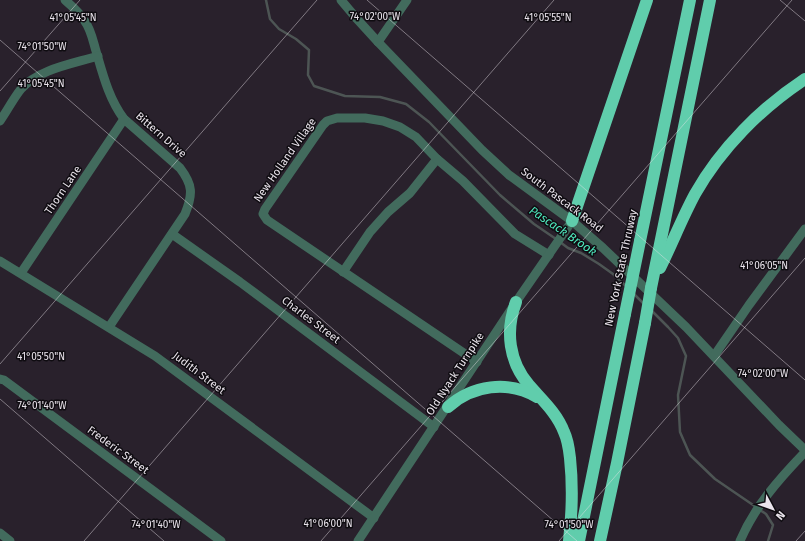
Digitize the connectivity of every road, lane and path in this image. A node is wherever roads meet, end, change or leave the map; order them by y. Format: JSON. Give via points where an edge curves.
{"nodes":[{"id":1,"x":65,"y":0,"type":"edge"},
{"id":2,"x":341,"y":0,"type":"edge"},
{"id":3,"x":407,"y":0,"type":"edge"},
{"id":4,"x":647,"y":0,"type":"edge"},
{"id":5,"x":690,"y":0,"type":"edge"},
{"id":6,"x":710,"y":0,"type":"edge"},
{"id":7,"x":378,"y":42,"type":"junction"},
{"id":8,"x":98,"y":56,"type":"junction"},
{"id":9,"x":805,"y":78,"type":"edge"},
{"id":10,"x":124,"y":119,"type":"junction"},
{"id":11,"x":0,"y":121,"type":"edge"},
{"id":12,"x":438,"y":159,"type":"junction"},
{"id":13,"x":572,"y":221,"type":"junction"},
{"id":14,"x":805,"y":229,"type":"edge"},
{"id":15,"x":172,"y":234,"type":"junction"},
{"id":16,"x":665,"y":247,"type":"junction"},
{"id":17,"x":551,"y":251,"type":"junction"},
{"id":18,"x":0,"y":261,"type":"edge"},
{"id":19,"x":343,"y":272,"type":"junction"},
{"id":20,"x":21,"y":274,"type":"junction"},
{"id":21,"x":516,"y":302,"type":"junction"},
{"id":22,"x":109,"y":327,"type":"junction"},
{"id":23,"x":714,"y":356,"type":"junction"},
{"id":24,"x":477,"y":362,"type":"junction"},
{"id":25,"x":0,"y":378,"type":"edge"},
{"id":26,"x":448,"y":407,"type":"junction"},
{"id":27,"x":553,"y":411,"type":"junction"},
{"id":28,"x":434,"y":427,"type":"junction"},
{"id":29,"x":805,"y":451,"type":"edge"},
{"id":30,"x":374,"y":518,"type":"junction"},
{"id":31,"x":0,"y":534,"type":"edge"},
{"id":32,"x":10,"y":541,"type":"edge"},
{"id":33,"x":221,"y":541,"type":"edge"},
{"id":34,"x":358,"y":541,"type":"edge"},
{"id":35,"x":569,"y":541,"type":"edge"},
{"id":36,"x":579,"y":541,"type":"edge"},
{"id":37,"x":600,"y":541,"type":"edge"},
{"id":38,"x":740,"y":541,"type":"edge"}],
"edges":[{"from":1,"to":8,"type":"street","name":"Bittern Drive","via":[[85,21]]},
{"from":2,"to":7,"type":"street","name":"South Pascack Road"},
{"from":3,"to":7,"type":"street"},
{"from":4,"to":13,"type":"highway"},
{"from":5,"to":36,"type":"highway","name":"New York State Thruway","bridge":true},
{"from":6,"to":16,"type":"highway"},
{"from":7,"to":13,"type":"street","name":"South Pascack Road","via":[[509,175]]},
{"from":8,"to":10,"type":"street","name":"Bittern Drive","via":[[111,98]]},
{"from":8,"to":11,"type":"street","via":[[48,71],[32,79],[20,90]]},
{"from":9,"to":16,"type":"highway","via":[[763,111],[724,152]]},
{"from":10,"to":15,"type":"street","name":"Bittern Drive","via":[[188,177],[191,189],[190,202]]},
{"from":10,"to":20,"type":"street","name":"Thorn Lane"},
{"from":12,"to":17,"type":"street","name":"New Holland Village","via":[[515,234]]},
{"from":12,"to":19,"type":"street","via":[[410,193],[370,232]]},
{"from":12,"to":19,"type":"street","name":"New Holland Village","via":[[416,137],[400,127],[383,121],[337,118],[323,125],[264,214],[267,220]]},
{"from":13,"to":17,"type":"street","name":"Old Nyack Turnpike"},
{"from":13,"to":23,"type":"street","name":"South Pascack Road","via":[[620,263]]},
{"from":14,"to":23,"type":"street"},
{"from":15,"to":22,"type":"street","name":"Bittern Drive"},
{"from":15,"to":28,"type":"street","name":"Charles Street"},
{"from":16,"to":37,"type":"highway","bridge":true,"via":[[651,288]]},
{"from":17,"to":21,"type":"street","name":"Old Nyack Turnpike"},
{"from":18,"to":20,"type":"street","name":"Judith Street"},
{"from":19,"to":24,"type":"street","name":"New Holland Village"},
{"from":20,"to":22,"type":"street","name":"Judith Street"},
{"from":21,"to":24,"type":"street","name":"Old Nyack Turnpike"},
{"from":21,"to":27,"type":"highway","via":[[510,329],[517,368]]},
{"from":22,"to":30,"type":"street","name":"Judith Street","via":[[155,356]]},
{"from":23,"to":29,"type":"street","name":"South Pascack Road"},
{"from":24,"to":26,"type":"street","name":"Old Nyack Turnpike"},
{"from":25,"to":33,"type":"street","name":"Frederic Street"},
{"from":26,"to":27,"type":"highway","via":[[474,391],[502,386],[530,393]]},
{"from":26,"to":28,"type":"street","name":"Old Nyack Turnpike"},
{"from":27,"to":35,"type":"highway","via":[[564,431],[570,456],[572,506]]},
{"from":28,"to":30,"type":"street","name":"Old Nyack Turnpike"},
{"from":29,"to":38,"type":"street","via":[[760,504]]},
{"from":30,"to":34,"type":"street","name":"Old Nyack Turnpike"},
{"from":31,"to":32,"type":"street"}]}
